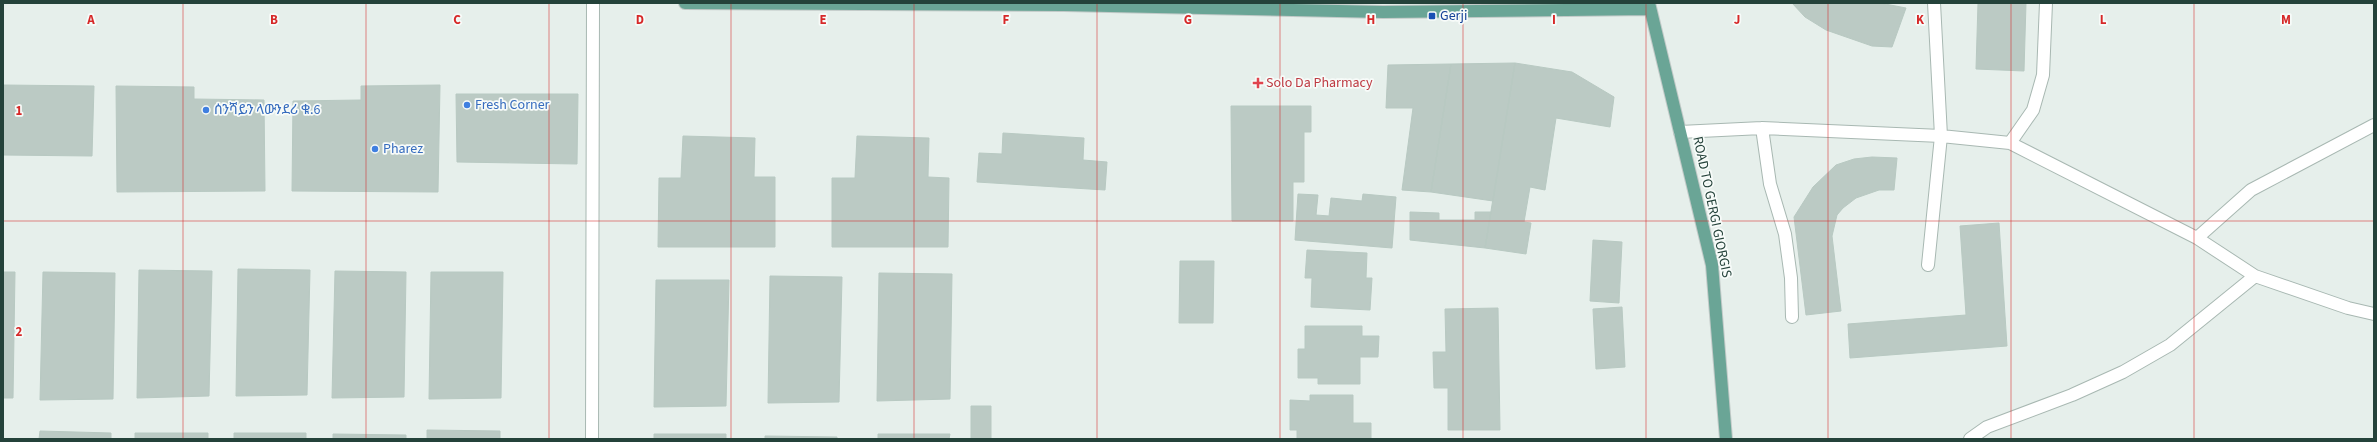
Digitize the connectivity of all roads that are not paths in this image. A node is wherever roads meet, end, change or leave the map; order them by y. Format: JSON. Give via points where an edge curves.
{"nodes":[{"id":1,"x":592,"y":3,"type":"edge"},
{"id":2,"x":685,"y":3,"type":"edge"},
{"id":3,"x":1934,"y":3,"type":"edge"},
{"id":4,"x":2046,"y":3,"type":"edge"},
{"id":5,"x":752,"y":4,"type":"edge"},
{"id":6,"x":1649,"y":6,"type":"edge"},
{"id":7,"x":1382,"y":7,"type":"edge"},
{"id":8,"x":2374,"y":125,"type":"edge"},
{"id":9,"x":1762,"y":128,"type":"junction"},
{"id":10,"x":1680,"y":132,"type":"junction"},
{"id":11,"x":1941,"y":136,"type":"junction"},
{"id":12,"x":2010,"y":143,"type":"junction"},
{"id":13,"x":2197,"y":238,"type":"junction"},
{"id":14,"x":1928,"y":265,"type":"dead end"},
{"id":15,"x":2255,"y":276,"type":"junction"},
{"id":16,"x":2374,"y":314,"type":"edge"},
{"id":17,"x":1792,"y":317,"type":"dead end"},
{"id":18,"x":592,"y":439,"type":"edge"},
{"id":19,"x":1726,"y":439,"type":"edge"},
{"id":20,"x":1970,"y":439,"type":"edge"}],
"edges":[{"from":1,"to":18,"type":"street"},
{"from":2,"to":5,"type":"main road"},
{"from":3,"to":11,"type":"street"},
{"from":4,"to":12,"type":"street","via":[[2043,75],[2033,110]]},
{"from":5,"to":7,"type":"main road"},
{"from":6,"to":7,"type":"main road"},
{"from":6,"to":10,"type":"main road","name":"ROAD TO GERGI GIORGIS"},
{"from":8,"to":13,"type":"street","via":[[2251,190]]},
{"from":9,"to":10,"type":"street"},
{"from":9,"to":11,"type":"street"},
{"from":9,"to":17,"type":"street","via":[[1770,184],[1785,234],[1791,278]]},
{"from":10,"to":19,"type":"main road","name":"ROAD TO GERGI GIORGIS","via":[[1712,265]]},
{"from":11,"to":12,"type":"street"},
{"from":11,"to":14,"type":"street"},
{"from":12,"to":13,"type":"street"},
{"from":13,"to":15,"type":"street"},
{"from":15,"to":16,"type":"street","via":[[2348,308]]},
{"from":15,"to":20,"type":"street","via":[[2170,345],[2123,372],[2072,395],[1987,427]]}]}
